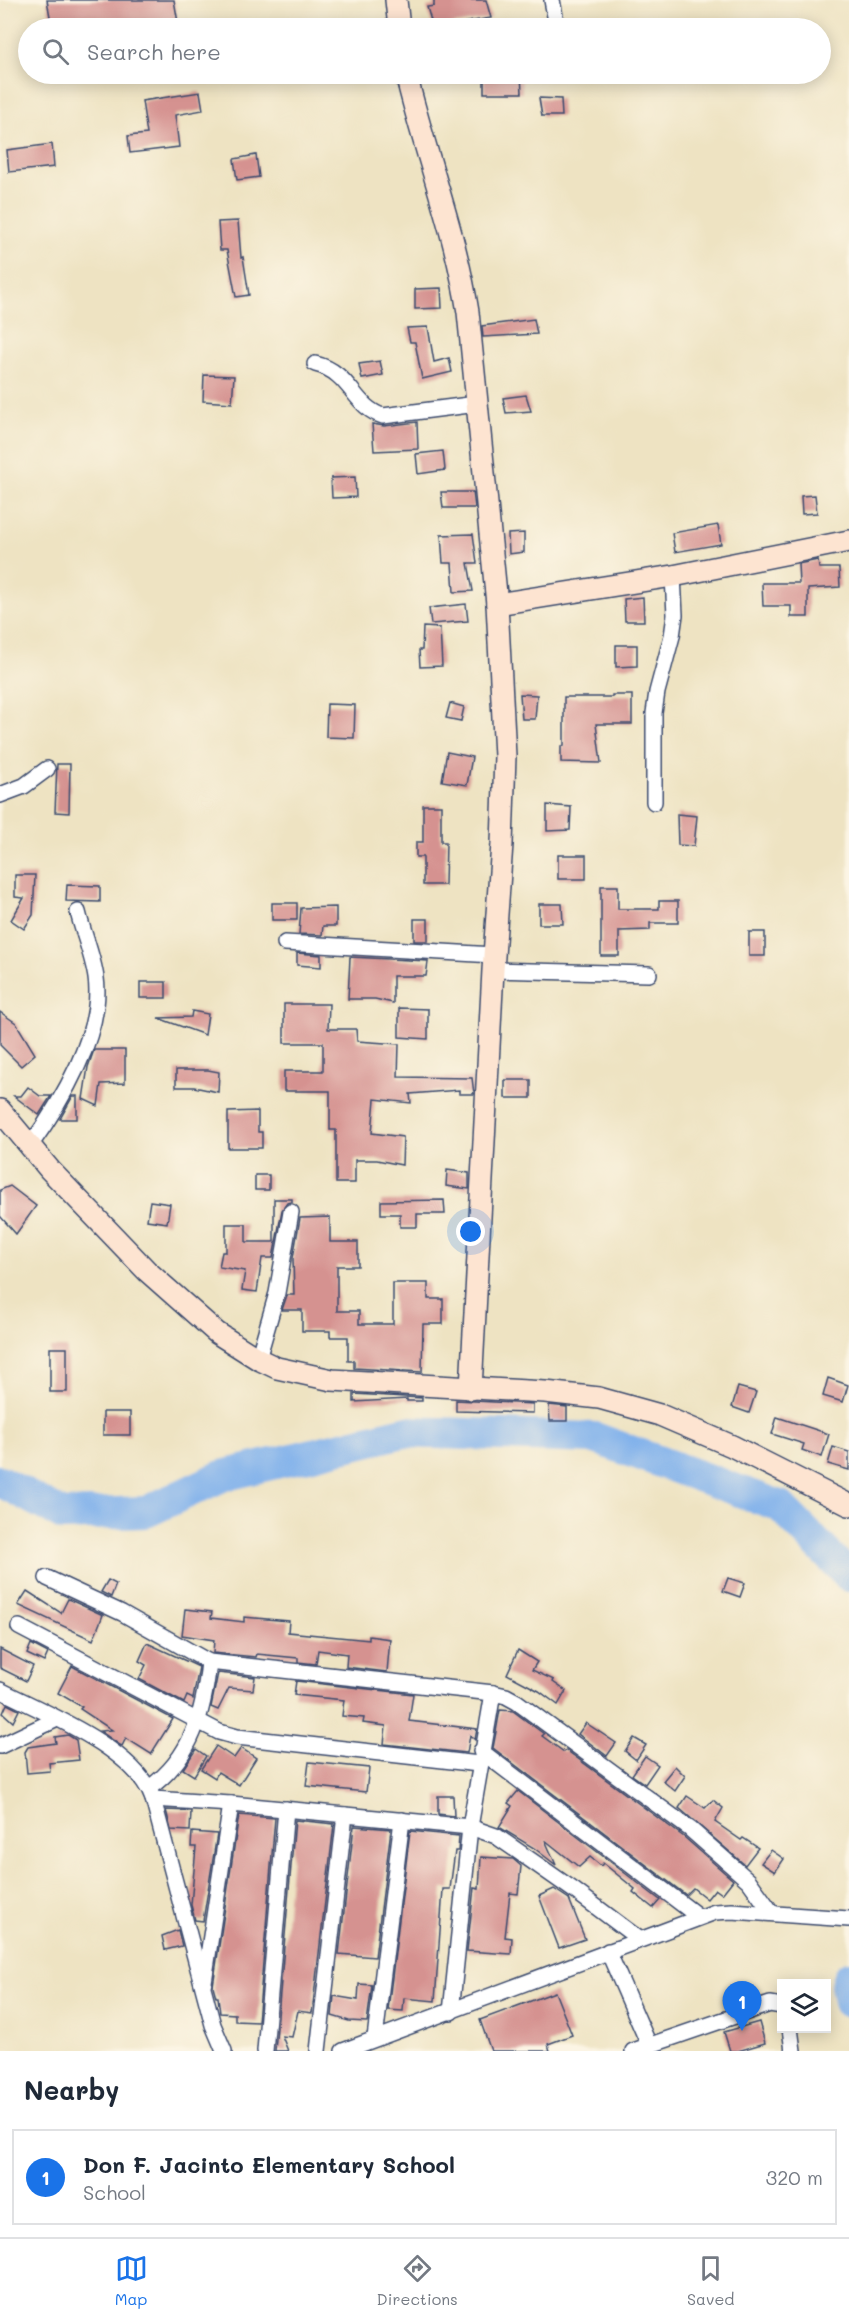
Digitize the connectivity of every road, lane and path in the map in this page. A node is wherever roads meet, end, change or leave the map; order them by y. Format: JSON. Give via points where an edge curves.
{"nodes":[{"id":1,"x":396,"y":0,"type":"edge"},
{"id":2,"x":552,"y":0,"type":"edge"},
{"id":3,"x":555,"y":16,"type":"dead end"},
{"id":4,"x":398,"y":18,"type":"edge"},
{"id":5,"x":409,"y":84,"type":"edge"},
{"id":6,"x":315,"y":364,"type":"dead end"},
{"id":7,"x":477,"y":404,"type":"junction"},
{"id":8,"x":849,"y":541,"type":"edge"},
{"id":9,"x":673,"y":576,"type":"junction"},
{"id":10,"x":497,"y":604,"type":"junction"},
{"id":11,"x":47,"y":769,"type":"dead end"},
{"id":12,"x":0,"y":795,"type":"edge"},
{"id":13,"x":654,"y":802,"type":"dead end"},
{"id":14,"x":78,"y":912,"type":"dead end"},
{"id":15,"x":285,"y":943,"type":"dead end"},
{"id":16,"x":493,"y":962,"type":"junction"},
{"id":17,"x":649,"y":974,"type":"dead end"},
{"id":18,"x":0,"y":1110,"type":"edge"},
{"id":19,"x":30,"y":1146,"type":"junction"},
{"id":20,"x":291,"y":1212,"type":"dead end"},
{"id":21,"x":258,"y":1359,"type":"junction"},
{"id":22,"x":471,"y":1389,"type":"junction"},
{"id":23,"x":849,"y":1505,"type":"edge"},
{"id":24,"x":47,"y":1578,"type":"dead end"},
{"id":25,"x":19,"y":1627,"type":"dead end"},
{"id":26,"x":209,"y":1662,"type":"junction"},
{"id":27,"x":0,"y":1690,"type":"edge"},
{"id":28,"x":493,"y":1693,"type":"junction"},
{"id":29,"x":57,"y":1719,"type":"junction"},
{"id":30,"x":197,"y":1721,"type":"junction"},
{"id":31,"x":0,"y":1746,"type":"edge"},
{"id":32,"x":480,"y":1757,"type":"junction"},
{"id":33,"x":151,"y":1793,"type":"junction"},
{"id":34,"x":231,"y":1804,"type":"junction"},
{"id":35,"x":286,"y":1809,"type":"junction"},
{"id":36,"x":345,"y":1815,"type":"junction"},
{"id":37,"x":402,"y":1820,"type":"junction"},
{"id":38,"x":470,"y":1827,"type":"junction"},
{"id":39,"x":772,"y":1913,"type":"junction"},
{"id":40,"x":699,"y":1917,"type":"junction"},
{"id":41,"x":849,"y":1919,"type":"edge"},
{"id":42,"x":639,"y":1939,"type":"junction"},
{"id":43,"x":608,"y":1950,"type":"junction"},
{"id":44,"x":203,"y":1989,"type":"junction"},
{"id":45,"x":777,"y":2005,"type":"edge"},
{"id":46,"x":451,"y":2012,"type":"junction"},
{"id":47,"x":791,"y":2033,"type":"edge"},
{"id":48,"x":375,"y":2038,"type":"junction"},
{"id":49,"x":649,"y":2045,"type":"junction"},
{"id":50,"x":224,"y":2051,"type":"edge"},
{"id":51,"x":265,"y":2051,"type":"edge"},
{"id":52,"x":318,"y":2051,"type":"edge"},
{"id":53,"x":343,"y":2051,"type":"edge"},
{"id":54,"x":633,"y":2051,"type":"edge"},
{"id":55,"x":793,"y":2051,"type":"edge"}],
"edges":[{"from":1,"to":4,"type":"street"},
{"from":2,"to":3,"type":"street"},
{"from":5,"to":7,"type":"street","via":[[463,280]]},
{"from":6,"to":7,"type":"street","via":[[335,371],[372,412],[383,416]]},
{"from":7,"to":10,"type":"street"},
{"from":8,"to":9,"type":"street"},
{"from":9,"to":10,"type":"street"},
{"from":9,"to":13,"type":"street","via":[[675,615],[654,713]]},
{"from":10,"to":16,"type":"street","via":[[505,756]]},
{"from":11,"to":12,"type":"street","via":[[24,786]]},
{"from":14,"to":19,"type":"street","via":[[96,978],[94,1012],[76,1072]]},
{"from":15,"to":16,"type":"street"},
{"from":16,"to":17,"type":"street"},
{"from":16,"to":22,"type":"street"},
{"from":18,"to":19,"type":"street"},
{"from":19,"to":21,"type":"street","via":[[147,1271],[217,1333]]},
{"from":20,"to":21,"type":"street","via":[[277,1293]]},
{"from":21,"to":22,"type":"street","via":[[277,1368],[332,1380]]},
{"from":22,"to":23,"type":"street","via":[[573,1394],[629,1405],[732,1446]]},
{"from":24,"to":26,"type":"street","via":[[122,1613]]},
{"from":25,"to":30,"type":"street"},
{"from":26,"to":28,"type":"street"},
{"from":26,"to":30,"type":"street"},
{"from":27,"to":29,"type":"street"},
{"from":28,"to":32,"type":"street"},
{"from":28,"to":39,"type":"street","via":[[517,1702],[690,1829],[749,1881]]},
{"from":29,"to":31,"type":"street"},
{"from":29,"to":33,"type":"street","via":[[121,1756]]},
{"from":30,"to":32,"type":"street","via":[[237,1737]]},
{"from":30,"to":33,"type":"street","via":[[181,1758]]},
{"from":32,"to":38,"type":"street"},
{"from":32,"to":40,"type":"street"},
{"from":33,"to":34,"type":"street"},
{"from":33,"to":44,"type":"street"},
{"from":34,"to":35,"type":"street"},
{"from":34,"to":44,"type":"street"},
{"from":35,"to":36,"type":"street"},
{"from":35,"to":51,"type":"street"},
{"from":36,"to":37,"type":"street"},
{"from":36,"to":52,"type":"street"},
{"from":37,"to":38,"type":"street"},
{"from":37,"to":48,"type":"street"},
{"from":38,"to":42,"type":"street","via":[[496,1836]]},
{"from":38,"to":46,"type":"street"},
{"from":39,"to":40,"type":"street","via":[[732,1911]]},
{"from":39,"to":41,"type":"street"},
{"from":40,"to":42,"type":"street"},
{"from":42,"to":43,"type":"street"},
{"from":43,"to":46,"type":"street"},
{"from":43,"to":49,"type":"street"},
{"from":44,"to":50,"type":"street"},
{"from":45,"to":49,"type":"street","via":[[770,2004]]},
{"from":46,"to":48,"type":"street"},
{"from":47,"to":55,"type":"street"},
{"from":48,"to":53,"type":"street"},
{"from":49,"to":54,"type":"street"}]}
